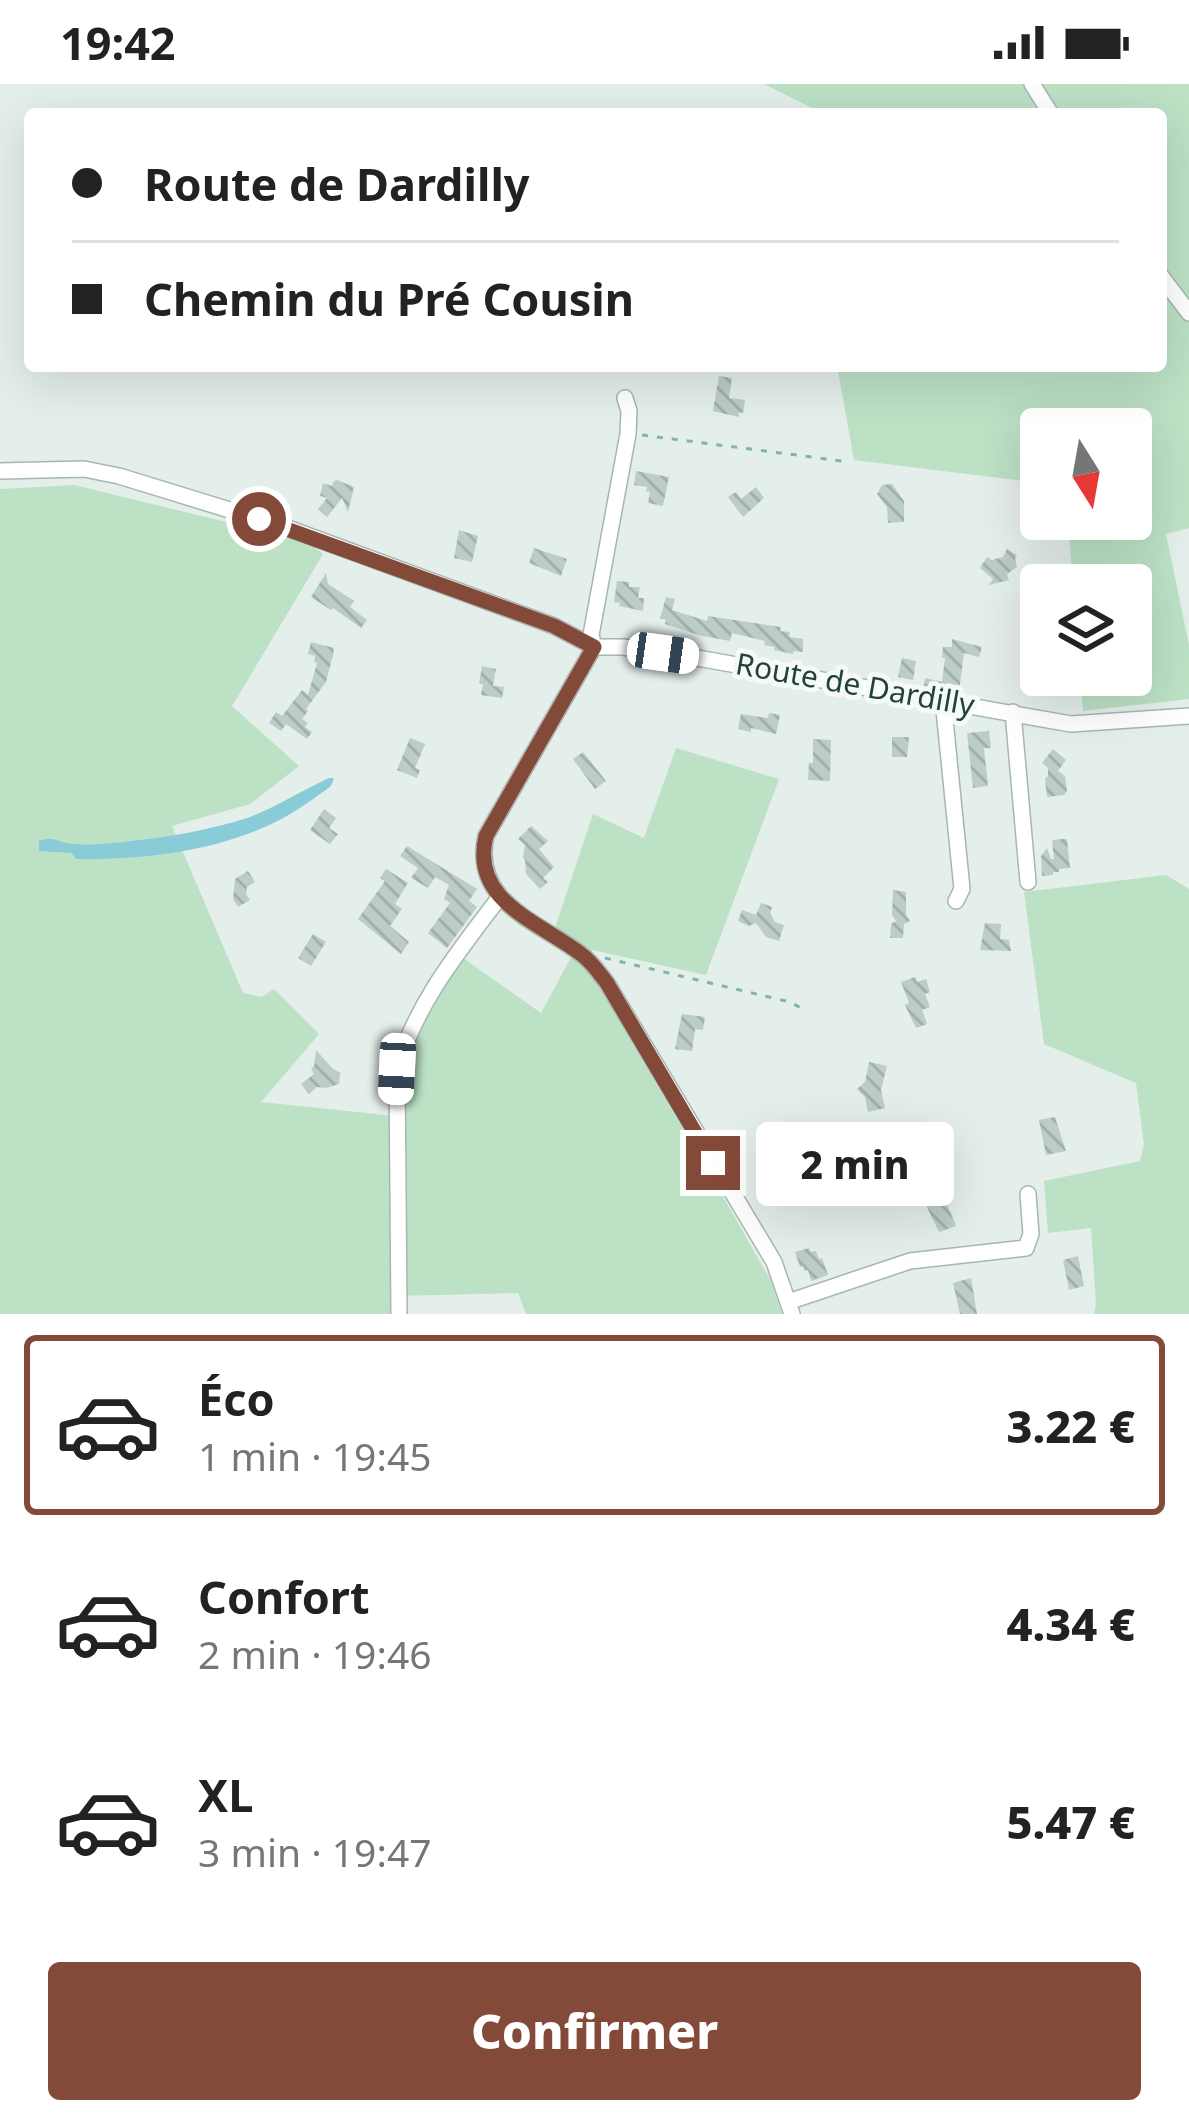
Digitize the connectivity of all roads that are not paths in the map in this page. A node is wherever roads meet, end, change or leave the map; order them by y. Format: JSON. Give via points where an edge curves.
{"nodes":[{"id":1,"x":1167,"y":284,"type":"edge"},
{"id":2,"x":1189,"y":313,"type":"edge"},
{"id":3,"x":625,"y":398,"type":"dead end"},
{"id":4,"x":0,"y":471,"type":"edge"},
{"id":5,"x":594,"y":647,"type":"junction"},
{"id":6,"x":943,"y":700,"type":"junction"},
{"id":7,"x":1013,"y":712,"type":"junction"},
{"id":8,"x":1189,"y":716,"type":"edge"},
{"id":9,"x":1028,"y":882,"type":"dead end"},
{"id":10,"x":499,"y":898,"type":"junction"},
{"id":11,"x":956,"y":901,"type":"dead end"},
{"id":12,"x":1028,"y":1194,"type":"dead end"},
{"id":13,"x":790,"y":1308,"type":"edge"},
{"id":14,"x":399,"y":1314,"type":"edge"}],
"edges":[{"from":1,"to":2,"type":"street"},
{"from":3,"to":5,"type":"street","via":[[628,434]]},
{"from":4,"to":5,"type":"street","name":"Route de Dardilly","via":[[119,476],[284,527]]},
{"from":5,"to":6,"type":"street","name":"Route de Dardilly"},
{"from":5,"to":10,"type":"street","via":[[486,836],[483,864]]},
{"from":6,"to":7,"type":"street","name":"Route de Dardilly"},
{"from":6,"to":11,"type":"street","via":[[962,889]]},
{"from":7,"to":8,"type":"street","name":"Route de Dardilly","via":[[1086,725]]},
{"from":7,"to":9,"type":"street"},
{"from":10,"to":13,"type":"street","via":[[581,954],[607,983],[774,1262]]},
{"from":10,"to":14,"type":"street","via":[[439,976],[397,1069]]},
{"from":12,"to":13,"type":"street","via":[[1026,1248],[910,1261]]}]}
